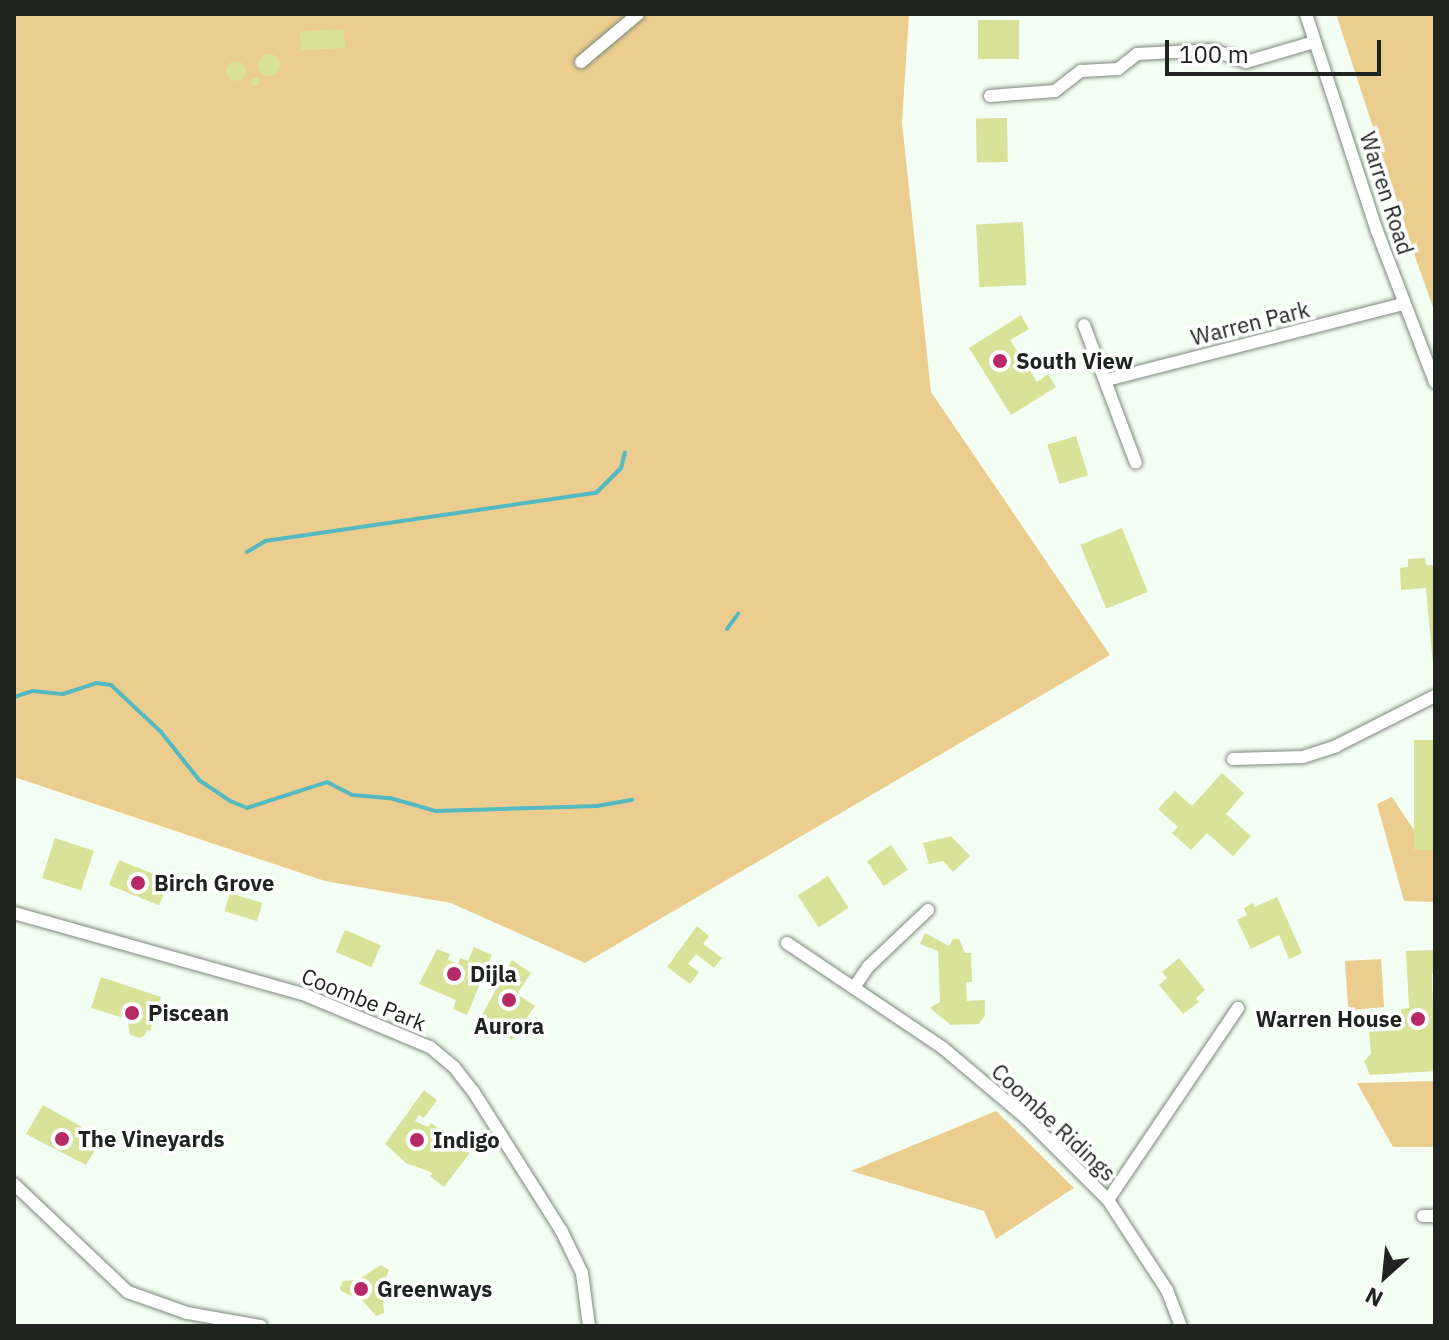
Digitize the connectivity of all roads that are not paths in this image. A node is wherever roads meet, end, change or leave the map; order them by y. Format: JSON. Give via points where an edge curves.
{"nodes":[{"id":1,"x":638,"y":14,"type":"edge"},
{"id":2,"x":1306,"y":14,"type":"edge"},
{"id":3,"x":1314,"y":42,"type":"junction"},
{"id":4,"x":581,"y":62,"type":"dead end"},
{"id":5,"x":990,"y":96,"type":"dead end"},
{"id":6,"x":1403,"y":304,"type":"junction"},
{"id":7,"x":1084,"y":325,"type":"dead end"},
{"id":8,"x":1107,"y":380,"type":"junction"},
{"id":9,"x":1435,"y":382,"type":"edge"},
{"id":10,"x":1136,"y":463,"type":"dead end"},
{"id":11,"x":1435,"y":696,"type":"edge"},
{"id":12,"x":1233,"y":759,"type":"dead end"},
{"id":13,"x":928,"y":910,"type":"dead end"},
{"id":14,"x":14,"y":913,"type":"edge"},
{"id":15,"x":787,"y":943,"type":"dead end"},
{"id":16,"x":854,"y":988,"type":"junction"},
{"id":17,"x":1238,"y":1008,"type":"dead end"},
{"id":18,"x":14,"y":1184,"type":"edge"},
{"id":19,"x":1108,"y":1200,"type":"junction"},
{"id":20,"x":261,"y":1326,"type":"edge"},
{"id":21,"x":589,"y":1326,"type":"edge"},
{"id":22,"x":1181,"y":1326,"type":"edge"}],
"edges":[{"from":1,"to":4,"type":"street"},
{"from":2,"to":3,"type":"street","name":"Warren Road"},
{"from":3,"to":5,"type":"street","via":[[1246,62],[1213,50],[1137,54],[1118,69],[1081,71],[1055,91]]},
{"from":3,"to":6,"type":"street","name":"Warren Road"},
{"from":6,"to":8,"type":"street","name":"Warren Park"},
{"from":6,"to":9,"type":"street","name":"Warren Road"},
{"from":7,"to":8,"type":"street"},
{"from":8,"to":10,"type":"street"},
{"from":11,"to":12,"type":"street","via":[[1303,757]]},
{"from":13,"to":16,"type":"street","via":[[868,967]]},
{"from":14,"to":21,"type":"street","name":"Coombe Park","via":[[303,994],[430,1047],[473,1091],[561,1230],[582,1273]]},
{"from":15,"to":16,"type":"street","name":"Coombe Ridings"},
{"from":16,"to":19,"type":"street","name":"Coombe Ridings","via":[[943,1048],[1026,1118]]},
{"from":17,"to":19,"type":"street"},
{"from":18,"to":20,"type":"street","via":[[128,1292],[187,1313]]},
{"from":19,"to":22,"type":"street","name":"Coombe Ridings","via":[[1167,1290]]}]}
